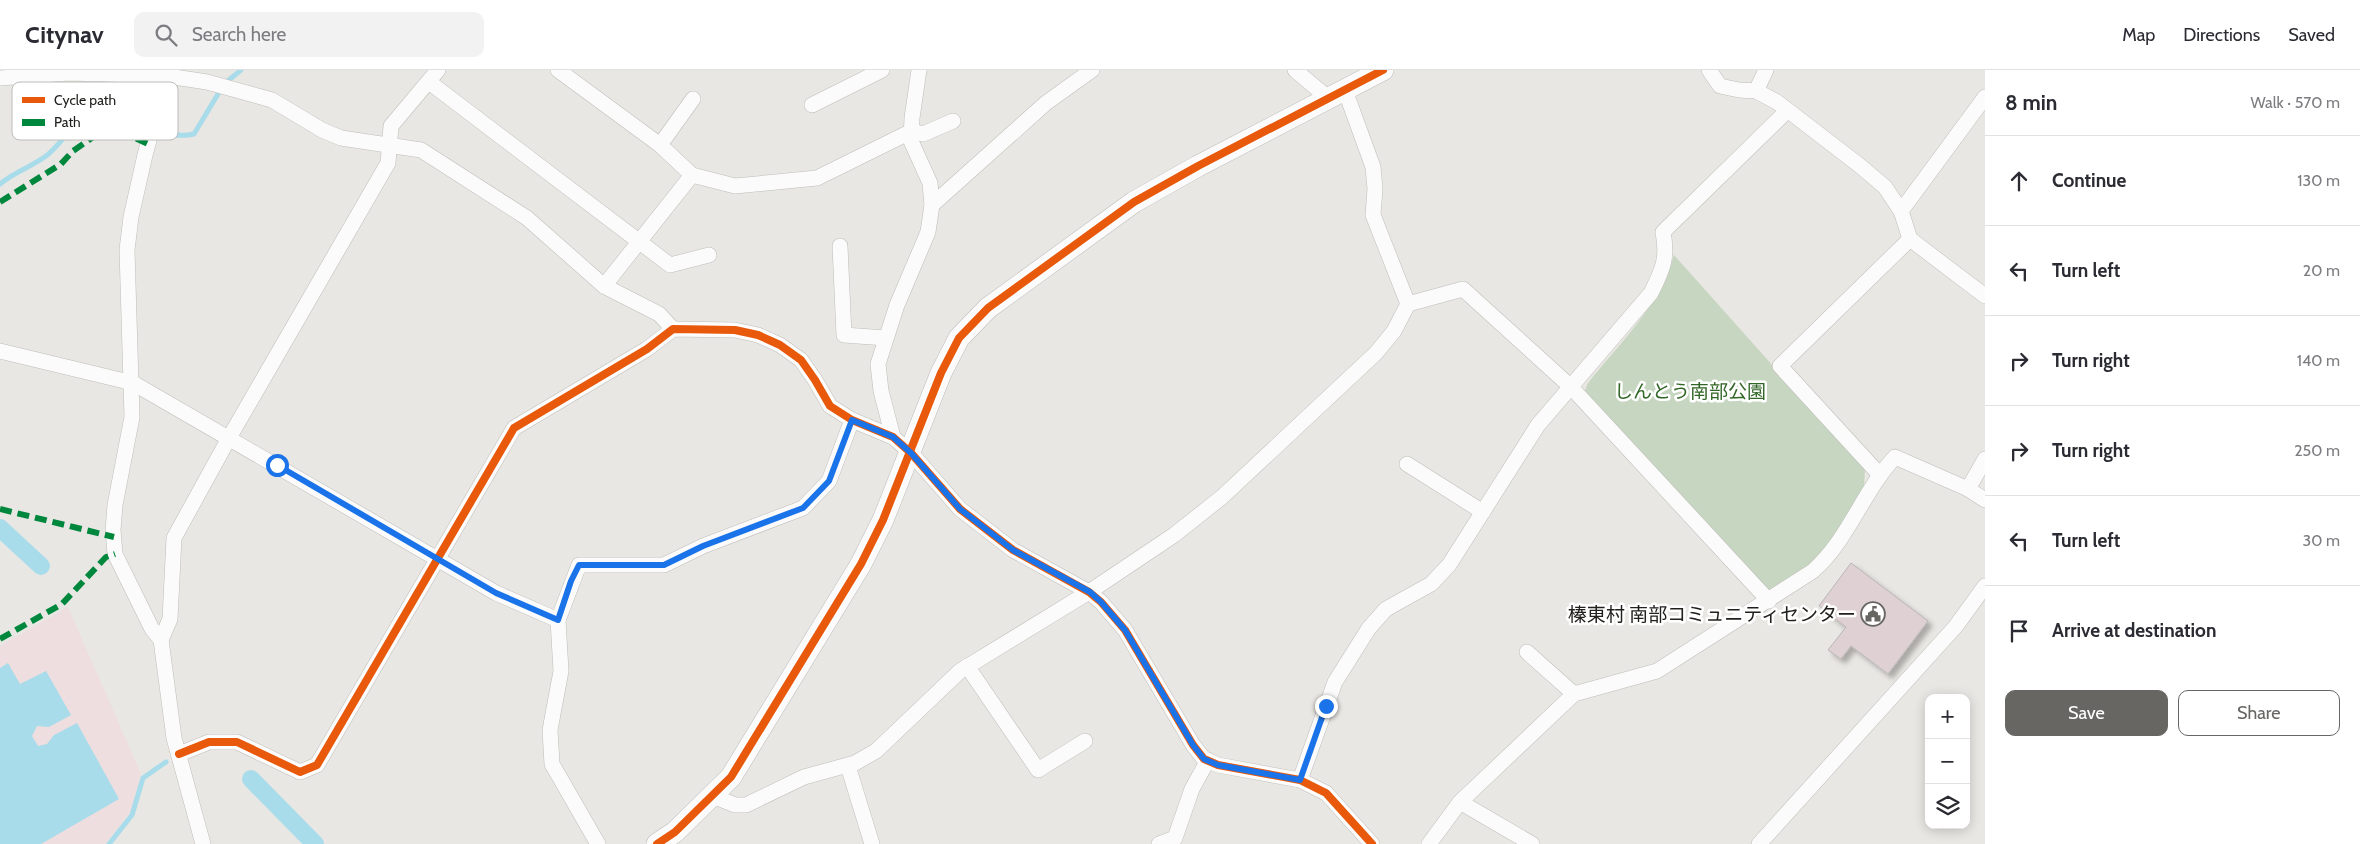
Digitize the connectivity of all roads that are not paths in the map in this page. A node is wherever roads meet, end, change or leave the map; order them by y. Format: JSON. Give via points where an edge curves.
{"nodes":[{"id":1,"x":558,"y":70,"type":"edge"},
{"id":2,"x":882,"y":70,"type":"edge"},
{"id":3,"x":919,"y":70,"type":"edge"},
{"id":4,"x":1092,"y":70,"type":"edge"},
{"id":5,"x":1296,"y":70,"type":"edge"},
{"id":6,"x":1383,"y":70,"type":"edge"},
{"id":7,"x":1709,"y":70,"type":"edge"},
{"id":8,"x":1766,"y":70,"type":"edge"},
{"id":9,"x":168,"y":73,"type":"edge"},
{"id":10,"x":433,"y":76,"type":"edge"},
{"id":11,"x":0,"y":78,"type":"edge"},
{"id":12,"x":1756,"y":91,"type":"junction"},
{"id":13,"x":1337,"y":94,"type":"junction"},
{"id":14,"x":1985,"y":97,"type":"edge"},
{"id":15,"x":693,"y":99,"type":"dead end"},
{"id":16,"x":812,"y":105,"type":"dead end"},
{"id":17,"x":1787,"y":111,"type":"junction"},
{"id":18,"x":953,"y":121,"type":"dead end"},
{"id":19,"x":912,"y":131,"type":"junction"},
{"id":20,"x":149,"y":140,"type":"edge"},
{"id":21,"x":660,"y":145,"type":"junction"},
{"id":22,"x":389,"y":147,"type":"junction"},
{"id":23,"x":692,"y":176,"type":"junction"},
{"id":24,"x":932,"y":204,"type":"junction"},
{"id":25,"x":1901,"y":211,"type":"junction"},
{"id":26,"x":1910,"y":240,"type":"junction"},
{"id":27,"x":639,"y":242,"type":"junction"},
{"id":28,"x":840,"y":246,"type":"dead end"},
{"id":29,"x":709,"y":255,"type":"dead end"},
{"id":30,"x":604,"y":286,"type":"junction"},
{"id":31,"x":1985,"y":296,"type":"edge"},
{"id":32,"x":1408,"y":304,"type":"junction"},
{"id":33,"x":673,"y":329,"type":"junction"},
{"id":34,"x":886,"y":338,"type":"junction"},
{"id":35,"x":0,"y":351,"type":"edge"},
{"id":36,"x":133,"y":383,"type":"junction"},
{"id":37,"x":1571,"y":387,"type":"junction"},
{"id":38,"x":852,"y":420,"type":"junction"},
{"id":39,"x":893,"y":437,"type":"junction"},
{"id":40,"x":229,"y":438,"type":"junction"},
{"id":41,"x":911,"y":453,"type":"junction"},
{"id":42,"x":1985,"y":459,"type":"edge"},
{"id":43,"x":1407,"y":464,"type":"dead end"},
{"id":44,"x":1879,"y":474,"type":"junction"},
{"id":45,"x":1968,"y":489,"type":"junction"},
{"id":46,"x":1985,"y":500,"type":"edge"},
{"id":47,"x":1483,"y":512,"type":"junction"},
{"id":48,"x":438,"y":558,"type":"junction"},
{"id":49,"x":1985,"y":586,"type":"edge"},
{"id":50,"x":1090,"y":592,"type":"junction"},
{"id":51,"x":1769,"y":601,"type":"junction"},
{"id":52,"x":558,"y":620,"type":"junction"},
{"id":53,"x":161,"y":640,"type":"junction"},
{"id":54,"x":1526,"y":652,"type":"dead end"},
{"id":55,"x":967,"y":666,"type":"junction"},
{"id":56,"x":1574,"y":694,"type":"junction"},
{"id":57,"x":1085,"y":741,"type":"dead end"},
{"id":58,"x":179,"y":754,"type":"junction"},
{"id":59,"x":1208,"y":760,"type":"junction"},
{"id":60,"x":848,"y":766,"type":"junction"},
{"id":61,"x":1300,"y":780,"type":"junction"},
{"id":62,"x":712,"y":796,"type":"junction"},
{"id":63,"x":1460,"y":802,"type":"junction"},
{"id":64,"x":1365,"y":841,"type":"edge"},
{"id":65,"x":203,"y":844,"type":"edge"},
{"id":66,"x":598,"y":844,"type":"edge"},
{"id":67,"x":657,"y":844,"type":"edge"},
{"id":68,"x":872,"y":844,"type":"edge"},
{"id":69,"x":1159,"y":844,"type":"edge"},
{"id":70,"x":1429,"y":844,"type":"edge"},
{"id":71,"x":1532,"y":844,"type":"edge"},
{"id":72,"x":1759,"y":844,"type":"edge"}],
"edges":[{"from":1,"to":21,"type":"street"},
{"from":2,"to":16,"type":"street"},
{"from":3,"to":19,"type":"street"},
{"from":4,"to":24,"type":"street","via":[[1046,103]]},
{"from":5,"to":13,"type":"street"},
{"from":6,"to":13,"type":"street"},
{"from":7,"to":12,"type":"street","via":[[1720,86]]},
{"from":8,"to":12,"type":"street"},
{"from":9,"to":11,"type":"street","via":[[70,73]]},
{"from":9,"to":22,"type":"street","via":[[272,100],[341,138]]},
{"from":10,"to":22,"type":"street","via":[[391,126]]},
{"from":10,"to":27,"type":"street"},
{"from":12,"to":17,"type":"street"},
{"from":13,"to":32,"type":"street","via":[[1373,167],[1373,215]]},
{"from":13,"to":41,"type":"street","via":[[1134,202],[988,308],[959,338],[941,373]]},
{"from":14,"to":25,"type":"street"},
{"from":15,"to":21,"type":"street"},
{"from":17,"to":25,"type":"street","via":[[1859,164],[1885,187]]},
{"from":17,"to":37,"type":"street","via":[[1663,232],[1666,252],[1661,275],[1652,293]]},
{"from":18,"to":19,"type":"street","via":[[923,134]]},
{"from":19,"to":23,"type":"street","via":[[816,178],[736,186]]},
{"from":19,"to":24,"type":"street","via":[[911,141],[930,183]]},
{"from":20,"to":36,"type":"street","via":[[127,250]]},
{"from":21,"to":23,"type":"street"},
{"from":22,"to":30,"type":"street","via":[[421,150],[528,218]]},
{"from":22,"to":40,"type":"street","via":[[388,163]]},
{"from":23,"to":27,"type":"street"},
{"from":24,"to":34,"type":"street","via":[[928,232]]},
{"from":25,"to":26,"type":"street"},
{"from":26,"to":31,"type":"street"},
{"from":26,"to":44,"type":"street","via":[[1780,366]]},
{"from":27,"to":29,"type":"street","via":[[670,265]]},
{"from":27,"to":30,"type":"street"},
{"from":28,"to":34,"type":"street","via":[[844,335]]},
{"from":30,"to":33,"type":"street","via":[[659,314]]},
{"from":32,"to":37,"type":"street","via":[[1463,289]]},
{"from":32,"to":50,"type":"street","via":[[1394,331],[1376,353],[1222,497],[1174,535]]},
{"from":33,"to":38,"type":"street","via":[[735,330],[758,335],[780,345],[801,360],[830,406]]},
{"from":33,"to":48,"type":"street","via":[[647,349],[514,428]]},
{"from":34,"to":39,"type":"street","via":[[878,364]]},
{"from":35,"to":36,"type":"street"},
{"from":36,"to":40,"type":"street"},
{"from":36,"to":53,"type":"street","via":[[130,437],[115,505],[115,554],[152,629]]},
{"from":37,"to":47,"type":"street","via":[[1538,425]]},
{"from":37,"to":51,"type":"street"},
{"from":38,"to":39,"type":"street"},
{"from":38,"to":52,"type":"street","via":[[829,481],[803,508],[703,546],[664,565],[579,565]]},
{"from":39,"to":41,"type":"street"},
{"from":40,"to":48,"type":"street"},
{"from":40,"to":53,"type":"street","via":[[174,538],[170,619]]},
{"from":41,"to":50,"type":"street","via":[[960,509],[1013,550]]},
{"from":41,"to":62,"type":"street","via":[[861,564],[731,777]]},
{"from":42,"to":45,"type":"street"},
{"from":43,"to":47,"type":"street"},
{"from":44,"to":45,"type":"street","via":[[1895,456]]},
{"from":44,"to":51,"type":"street","via":[[1834,549],[1813,570]]},
{"from":45,"to":46,"type":"street"},
{"from":47,"to":61,"type":"street","via":[[1449,565],[1431,584],[1386,609],[1369,628],[1335,682]]},
{"from":48,"to":52,"type":"street","via":[[496,593]]},
{"from":48,"to":58,"type":"street","via":[[317,765],[300,772],[237,742],[209,742]]},
{"from":49,"to":72,"type":"street","via":[[1956,626]]},
{"from":50,"to":55,"type":"street"},
{"from":50,"to":59,"type":"street","via":[[1125,630],[1193,745]]},
{"from":51,"to":56,"type":"street","via":[[1657,671]]},
{"from":52,"to":66,"type":"street","via":[[560,671],[550,730],[552,764]]},
{"from":53,"to":58,"type":"street"},
{"from":54,"to":56,"type":"street"},
{"from":55,"to":57,"type":"street","via":[[1038,770]]},
{"from":55,"to":60,"type":"street","via":[[876,751]]},
{"from":56,"to":63,"type":"street"},
{"from":58,"to":65,"type":"street"},
{"from":59,"to":61,"type":"street","via":[[1218,765]]},
{"from":59,"to":69,"type":"street","via":[[1192,789],[1175,838]]},
{"from":60,"to":62,"type":"street","via":[[804,777],[746,805],[735,805]]},
{"from":60,"to":68,"type":"street"},
{"from":61,"to":64,"type":"street","via":[[1326,793]]},
{"from":62,"to":67,"type":"street","via":[[675,832]]},
{"from":63,"to":70,"type":"street"},
{"from":63,"to":71,"type":"street"}]}
